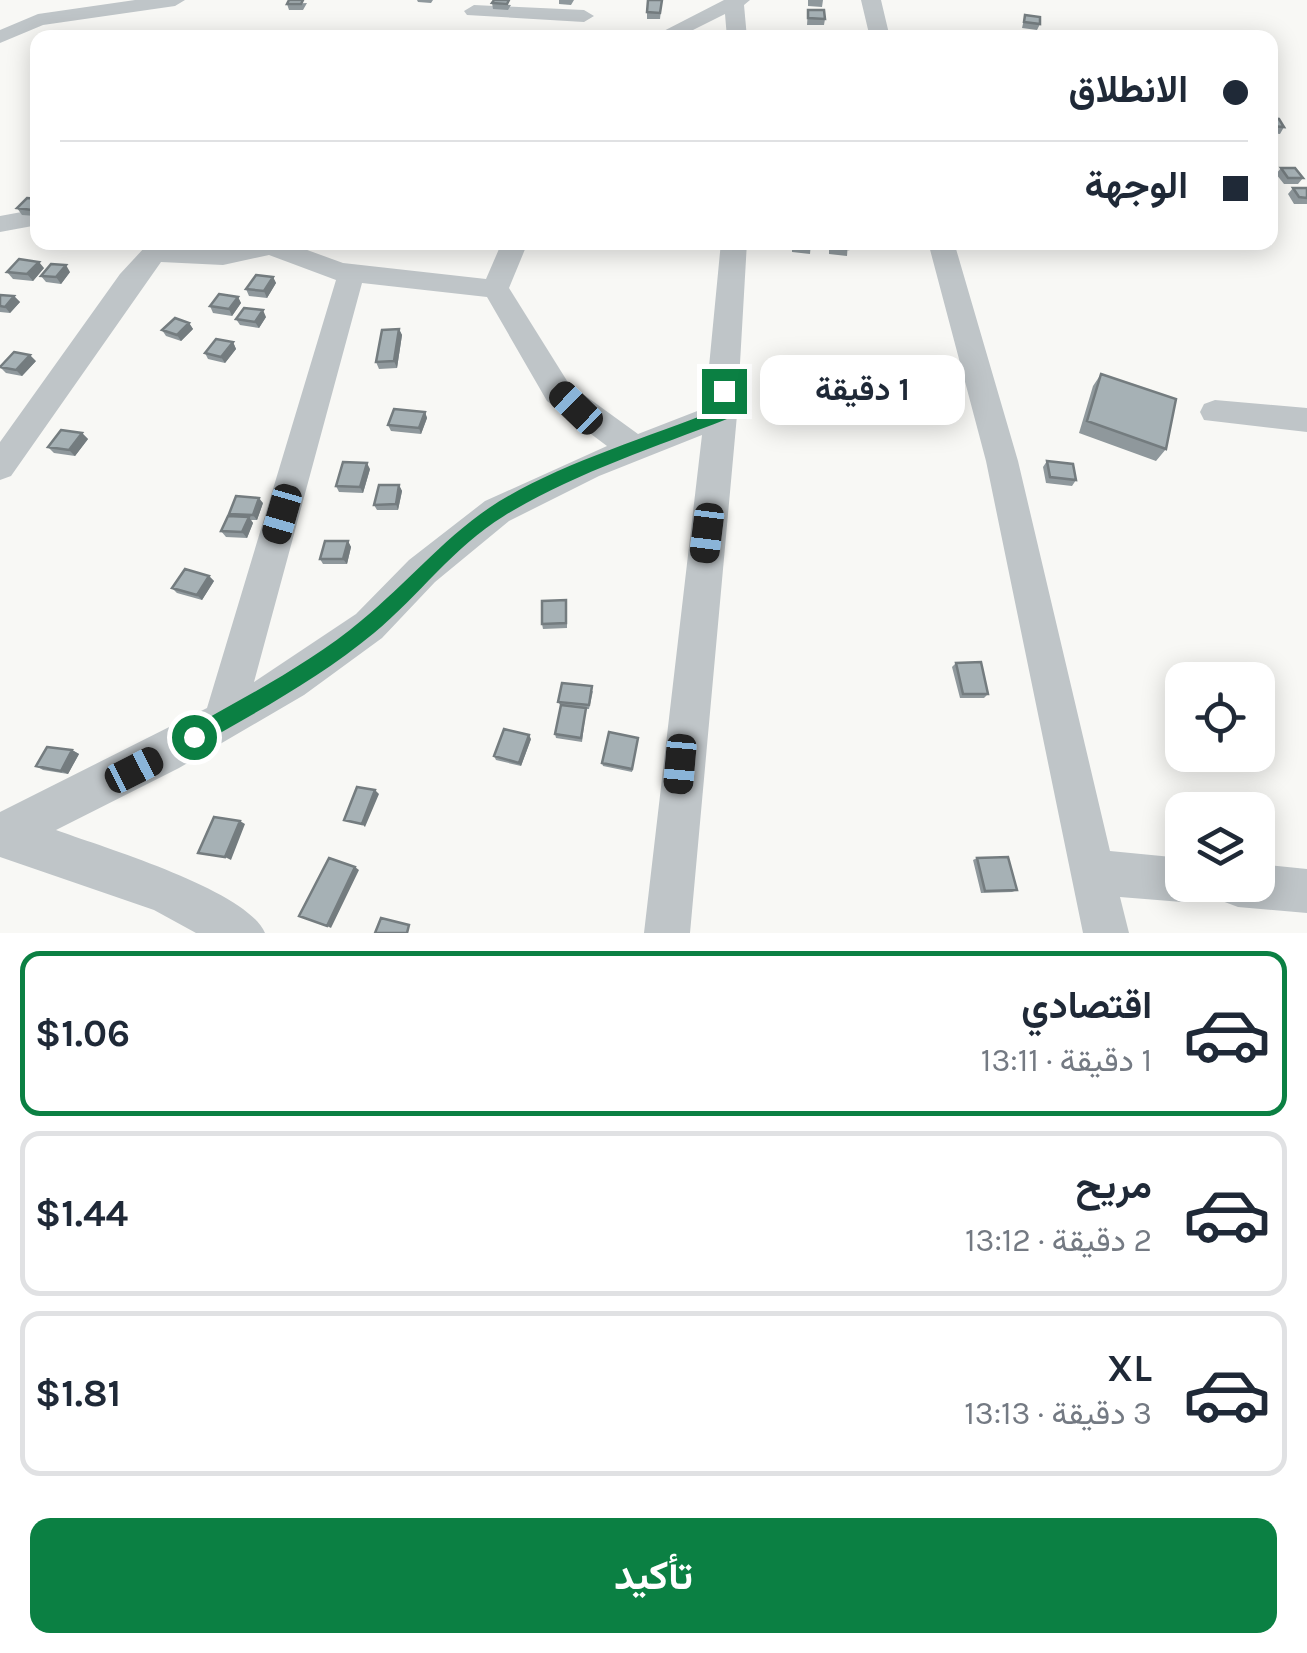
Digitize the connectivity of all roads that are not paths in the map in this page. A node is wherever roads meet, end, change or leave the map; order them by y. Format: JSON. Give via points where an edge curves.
{"nodes":[{"id":1,"x":175,"y":0,"type":"edge"},
{"id":2,"x":872,"y":0,"type":"edge"},
{"id":3,"x":736,"y":1,"type":"edge"},
{"id":4,"x":586,"y":8,"type":"edge"},
{"id":5,"x":474,"y":12,"type":"edge"},
{"id":6,"x":676,"y":30,"type":"edge"},
{"id":7,"x":737,"y":30,"type":"edge"},
{"id":8,"x":878,"y":30,"type":"edge"},
{"id":9,"x":0,"y":37,"type":"edge"},
{"id":10,"x":30,"y":218,"type":"edge"},
{"id":11,"x":0,"y":224,"type":"edge"},
{"id":12,"x":152,"y":250,"type":"edge"},
{"id":13,"x":170,"y":250,"type":"edge"},
{"id":14,"x":256,"y":250,"type":"edge"},
{"id":15,"x":295,"y":250,"type":"edge"},
{"id":16,"x":512,"y":250,"type":"edge"},
{"id":17,"x":733,"y":250,"type":"edge"},
{"id":18,"x":942,"y":250,"type":"edge"},
{"id":19,"x":351,"y":274,"type":"junction"},
{"id":20,"x":495,"y":289,"type":"junction"},
{"id":21,"x":1215,"y":412,"type":"dead end"},
{"id":22,"x":722,"y":414,"type":"junction"},
{"id":23,"x":1307,"y":420,"type":"edge"},
{"id":24,"x":636,"y":448,"type":"junction"},
{"id":25,"x":0,"y":467,"type":"edge"},
{"id":26,"x":223,"y":721,"type":"junction"},
{"id":27,"x":3,"y":834,"type":"edge"},
{"id":28,"x":1093,"y":872,"type":"junction"},
{"id":29,"x":1165,"y":878,"type":"edge"},
{"id":30,"x":1275,"y":888,"type":"edge"},
{"id":31,"x":1307,"y":891,"type":"edge"},
{"id":32,"x":242,"y":933,"type":"edge"},
{"id":33,"x":667,"y":933,"type":"edge"},
{"id":34,"x":1106,"y":933,"type":"edge"}],
"edges":[{"from":1,"to":9,"type":"street","via":[[38,20]]},
{"from":2,"to":8,"type":"street"},
{"from":3,"to":6,"type":"street"},
{"from":3,"to":7,"type":"street"},
{"from":4,"to":5,"type":"street"},
{"from":10,"to":11,"type":"street"},
{"from":12,"to":25,"type":"street"},
{"from":13,"to":14,"type":"street","via":[[223,256]]},
{"from":15,"to":19,"type":"street"},
{"from":16,"to":20,"type":"street"},
{"from":17,"to":22,"type":"street"},
{"from":18,"to":28,"type":"street","via":[[1002,460]]},
{"from":19,"to":20,"type":"street"},
{"from":19,"to":26,"type":"street"},
{"from":20,"to":24,"type":"street","via":[[518,314],[551,384]]},
{"from":21,"to":23,"type":"street"},
{"from":22,"to":24,"type":"street"},
{"from":22,"to":33,"type":"street","via":[[683,730]]},
{"from":24,"to":26,"type":"street","via":[[497,512],[422,572],[369,626]]},
{"from":26,"to":27,"type":"street"},
{"from":27,"to":32,"type":"street","via":[[166,892]]},
{"from":28,"to":29,"type":"street"},
{"from":28,"to":34,"type":"street"},
{"from":30,"to":31,"type":"street"}]}
